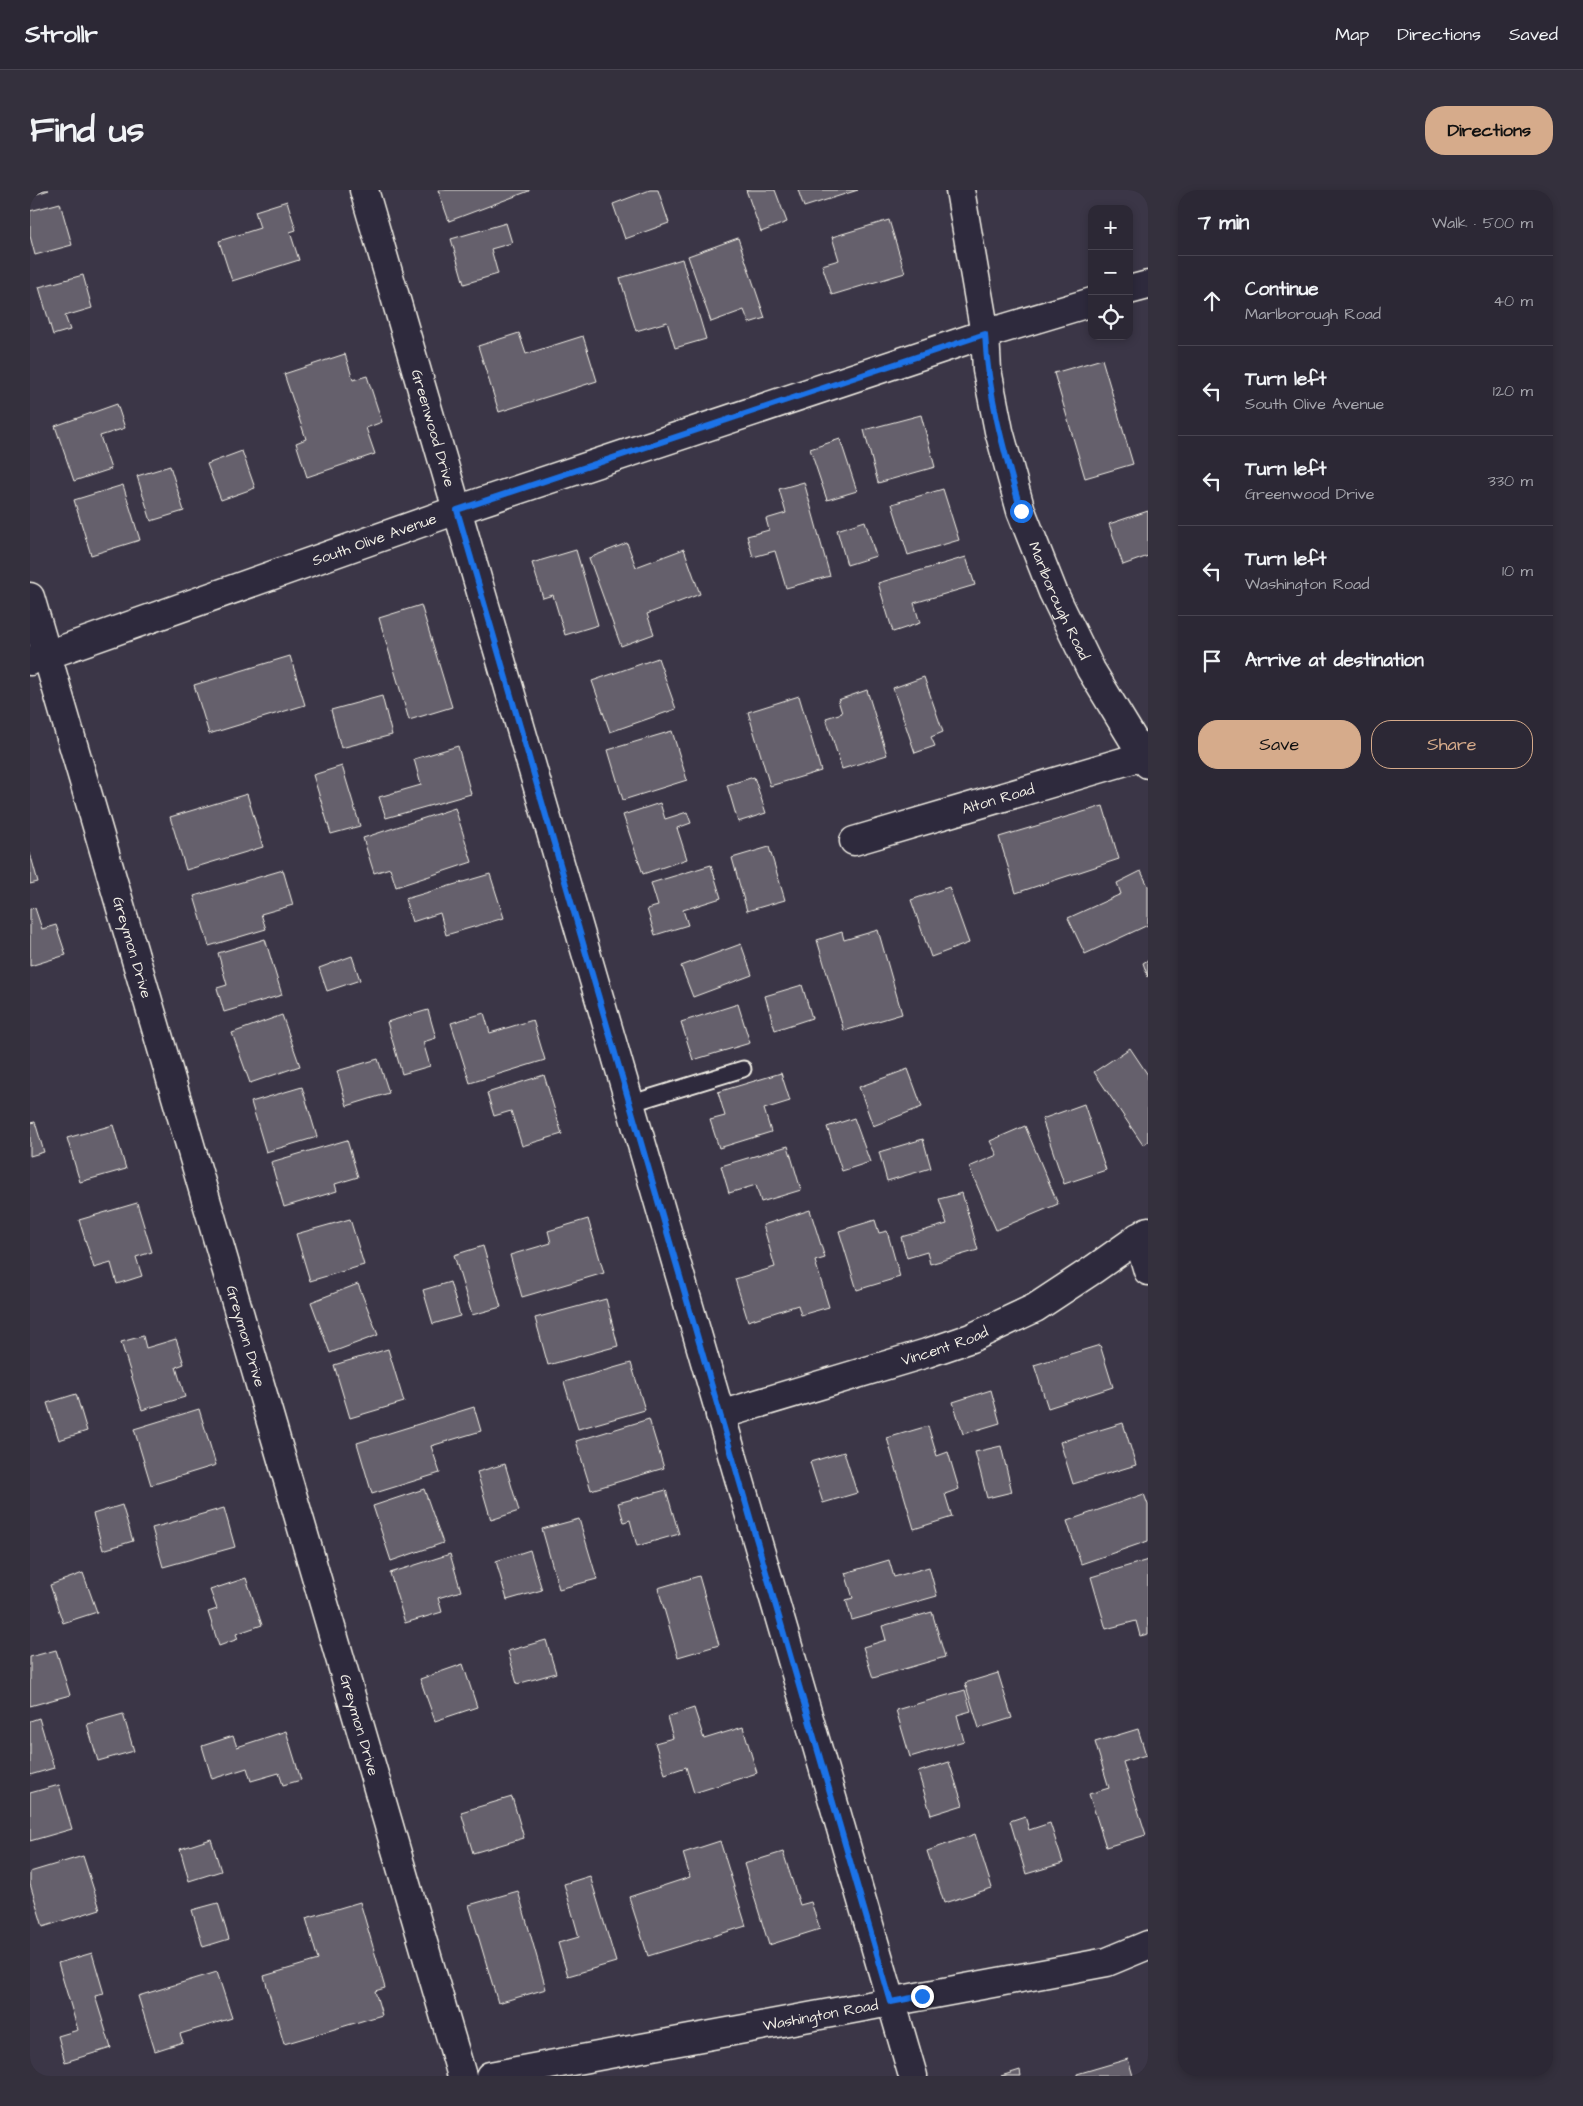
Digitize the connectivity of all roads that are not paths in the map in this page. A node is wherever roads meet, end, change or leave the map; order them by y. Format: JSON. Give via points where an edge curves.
{"nodes":[{"id":1,"x":364,"y":190,"type":"edge"},
{"id":2,"x":960,"y":190,"type":"edge"},
{"id":3,"x":1148,"y":285,"type":"edge"},
{"id":4,"x":1133,"y":289,"type":"edge"},
{"id":5,"x":1088,"y":303,"type":"edge"},
{"id":6,"x":985,"y":334,"type":"junction"},
{"id":7,"x":457,"y":510,"type":"junction"},
{"id":8,"x":30,"y":597,"type":"edge"},
{"id":9,"x":38,"y":658,"type":"edge"},
{"id":10,"x":1145,"y":760,"type":"edge"},
{"id":11,"x":854,"y":840,"type":"dead end"},
{"id":12,"x":743,"y":1069,"type":"dead end"},
{"id":13,"x":629,"y":1104,"type":"junction"},
{"id":14,"x":1143,"y":1234,"type":"edge"},
{"id":15,"x":1148,"y":1271,"type":"edge"},
{"id":16,"x":720,"y":1416,"type":"junction"},
{"id":17,"x":1148,"y":1945,"type":"edge"},
{"id":18,"x":891,"y":2002,"type":"junction"},
{"id":19,"x":462,"y":2076,"type":"edge"},
{"id":20,"x":490,"y":2076,"type":"edge"},
{"id":21,"x":913,"y":2076,"type":"edge"}],
"edges":[{"from":1,"to":7,"type":"street","name":"Greenwood Drive"},
{"from":2,"to":6,"type":"street","name":"Marlborough Road"},
{"from":3,"to":4,"type":"street"},
{"from":5,"to":6,"type":"street","name":"South Olive Avenue"},
{"from":6,"to":7,"type":"street","name":"South Olive Avenue"},
{"from":6,"to":10,"type":"street","name":"Marlborough Road","via":[[986,370],[1021,511],[1053,592],[1091,670]]},
{"from":7,"to":9,"type":"street","name":"South Olive Avenue"},
{"from":7,"to":13,"type":"street","name":"Greenwood Drive"},
{"from":8,"to":9,"type":"street","name":"Greymon Drive"},
{"from":9,"to":19,"type":"street","name":"Greymon Drive"},
{"from":10,"to":11,"type":"street","name":"Alton Road"},
{"from":12,"to":13,"type":"lane"},
{"from":13,"to":16,"type":"street","name":"Greenwood Drive"},
{"from":14,"to":15,"type":"street"},
{"from":14,"to":16,"type":"street","name":"Vincent Road","via":[[1035,1308],[971,1338]]},
{"from":16,"to":18,"type":"street","name":"Greenwood Drive"},
{"from":17,"to":18,"type":"street","name":"Washington Road","via":[[1107,1962]]},
{"from":18,"to":20,"type":"street","name":"Washington Road"},
{"from":18,"to":21,"type":"street","name":"Greenwood Drive"}]}
